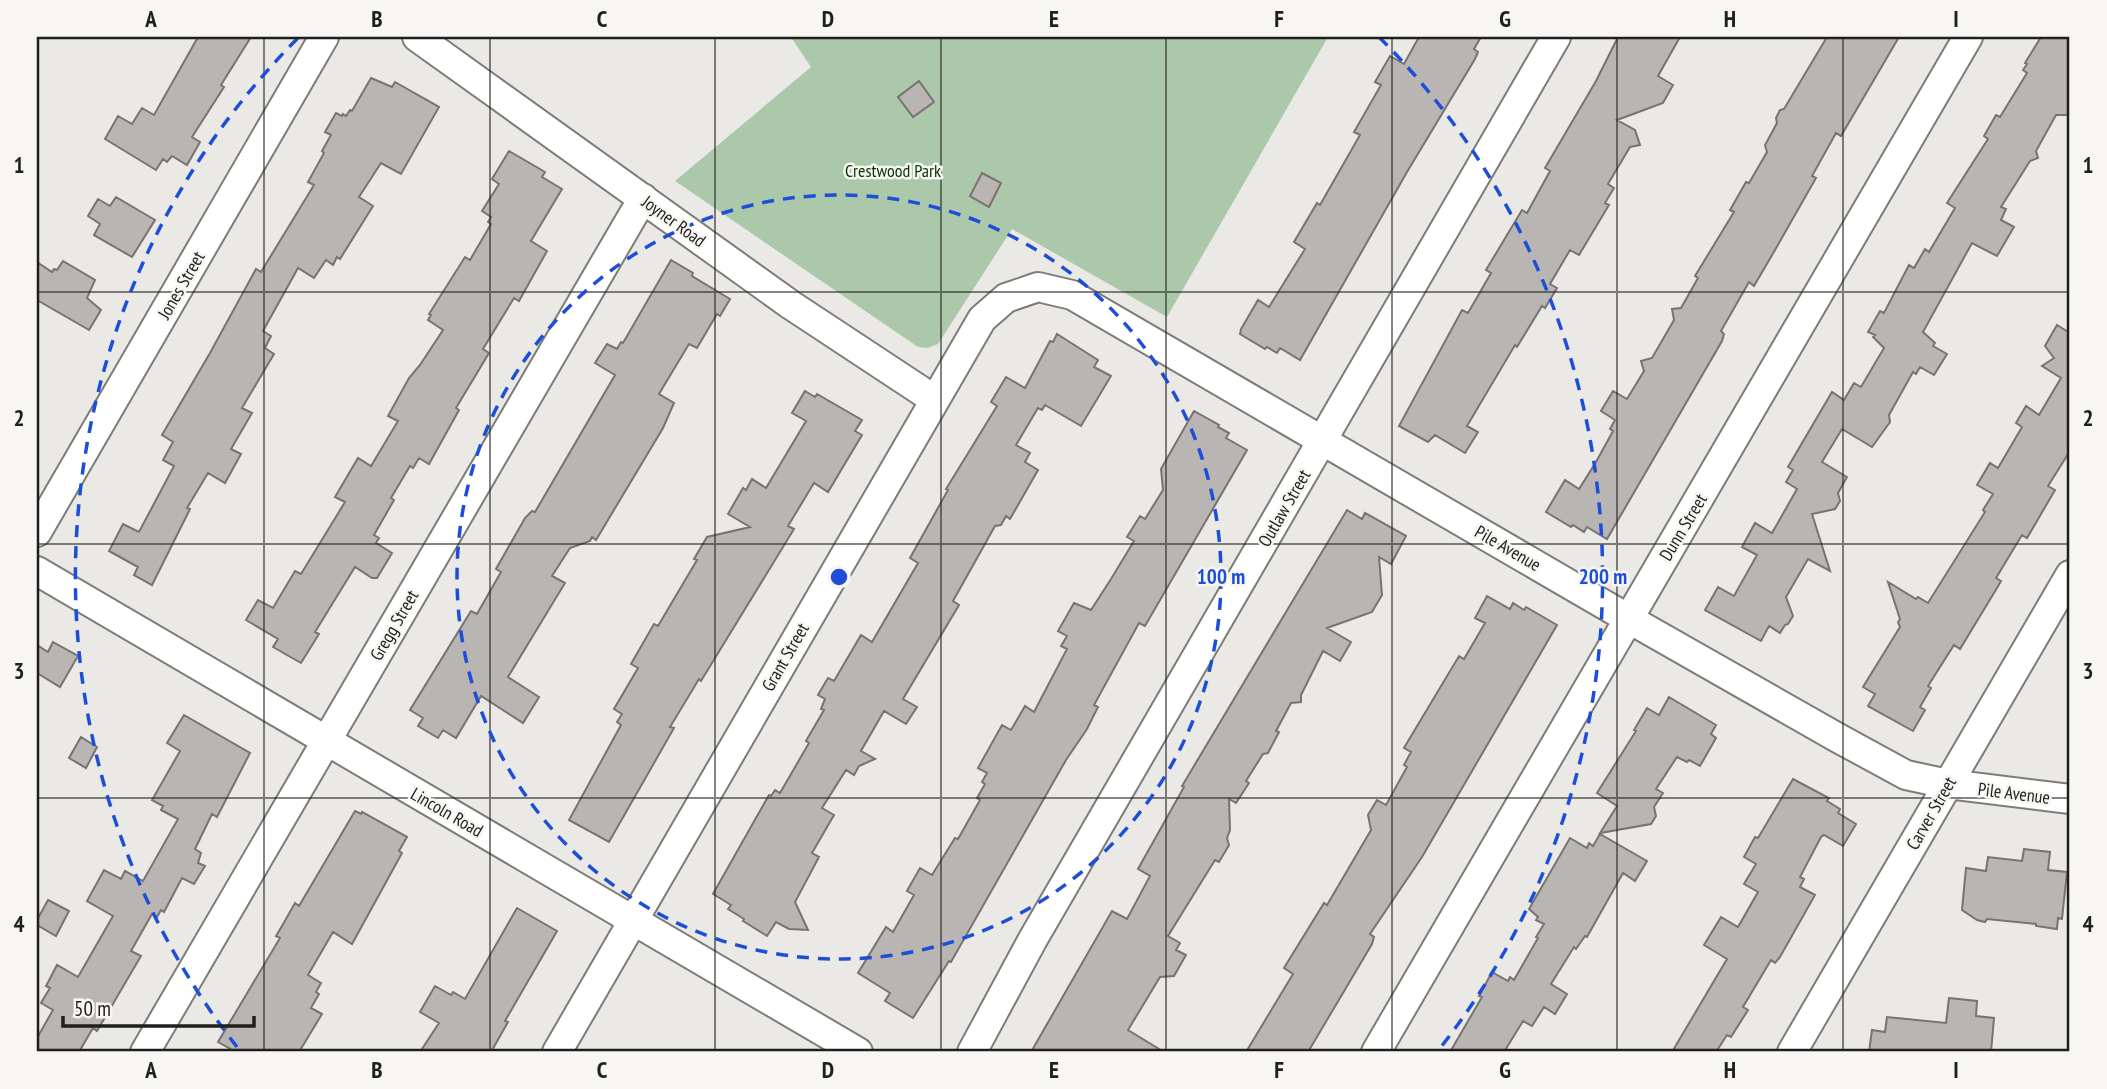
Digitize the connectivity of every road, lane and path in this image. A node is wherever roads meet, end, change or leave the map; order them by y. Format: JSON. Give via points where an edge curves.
{"nodes":[{"id":1,"x":324,"y":37,"type":"edge"},
{"id":2,"x":417,"y":37,"type":"edge"},
{"id":3,"x":1556,"y":37,"type":"edge"},
{"id":4,"x":1968,"y":37,"type":"edge"},
{"id":5,"x":643,"y":198,"type":"junction"},
{"id":6,"x":1038,"y":286,"type":"joint"},
{"id":7,"x":935,"y":400,"type":"junction"},
{"id":8,"x":1323,"y":441,"type":"junction"},
{"id":9,"x":37,"y":532,"type":"edge"},
{"id":10,"x":37,"y":570,"type":"edge"},
{"id":11,"x":2070,"y":575,"type":"edge"},
{"id":12,"x":1629,"y":619,"type":"junction"},
{"id":13,"x":326,"y":741,"type":"junction"},
{"id":14,"x":1948,"y":785,"type":"junction"},
{"id":15,"x":2070,"y":799,"type":"edge"},
{"id":16,"x":634,"y":920,"type":"junction"},
{"id":17,"x":145,"y":1052,"type":"edge"},
{"id":18,"x":557,"y":1052,"type":"edge"},
{"id":19,"x":858,"y":1052,"type":"edge"},
{"id":20,"x":972,"y":1052,"type":"edge"},
{"id":21,"x":1376,"y":1052,"type":"edge"},
{"id":22,"x":1792,"y":1052,"type":"edge"}],
"edges":[{"from":1,"to":9,"type":"street","name":"Jones Street"},
{"from":2,"to":5,"type":"street","name":"Joyner Road"},
{"from":3,"to":8,"type":"street","name":"Outlaw Street"},
{"from":4,"to":12,"type":"street","name":"Dunn Street"},
{"from":5,"to":7,"type":"street","name":"Joyner Road","via":[[791,305]]},
{"from":5,"to":13,"type":"street","name":"Gregg Street"},
{"from":6,"to":7,"type":"street","name":"Grant Street","via":[[1006,298],[982,319]]},
{"from":6,"to":8,"type":"street","name":"Pile Avenue","via":[[1072,295]]},
{"from":7,"to":16,"type":"street","name":"Grant Street"},
{"from":8,"to":12,"type":"street","name":"Pile Avenue"},
{"from":8,"to":20,"type":"street","name":"Outlaw Street"},
{"from":10,"to":13,"type":"street","name":"Lincoln Road"},
{"from":11,"to":14,"type":"street","name":"Carver Street"},
{"from":12,"to":14,"type":"street","name":"Pile Avenue","via":[[1906,775]]},
{"from":12,"to":21,"type":"street","name":"Dunn Street"},
{"from":13,"to":16,"type":"street","name":"Lincoln Road"},
{"from":13,"to":17,"type":"street","name":"Gregg Street"},
{"from":14,"to":15,"type":"street","name":"Pile Avenue"},
{"from":14,"to":22,"type":"street","name":"Carver Street"},
{"from":16,"to":18,"type":"street","name":"Grant Street"},
{"from":16,"to":19,"type":"street","name":"Lincoln Road"}]}
